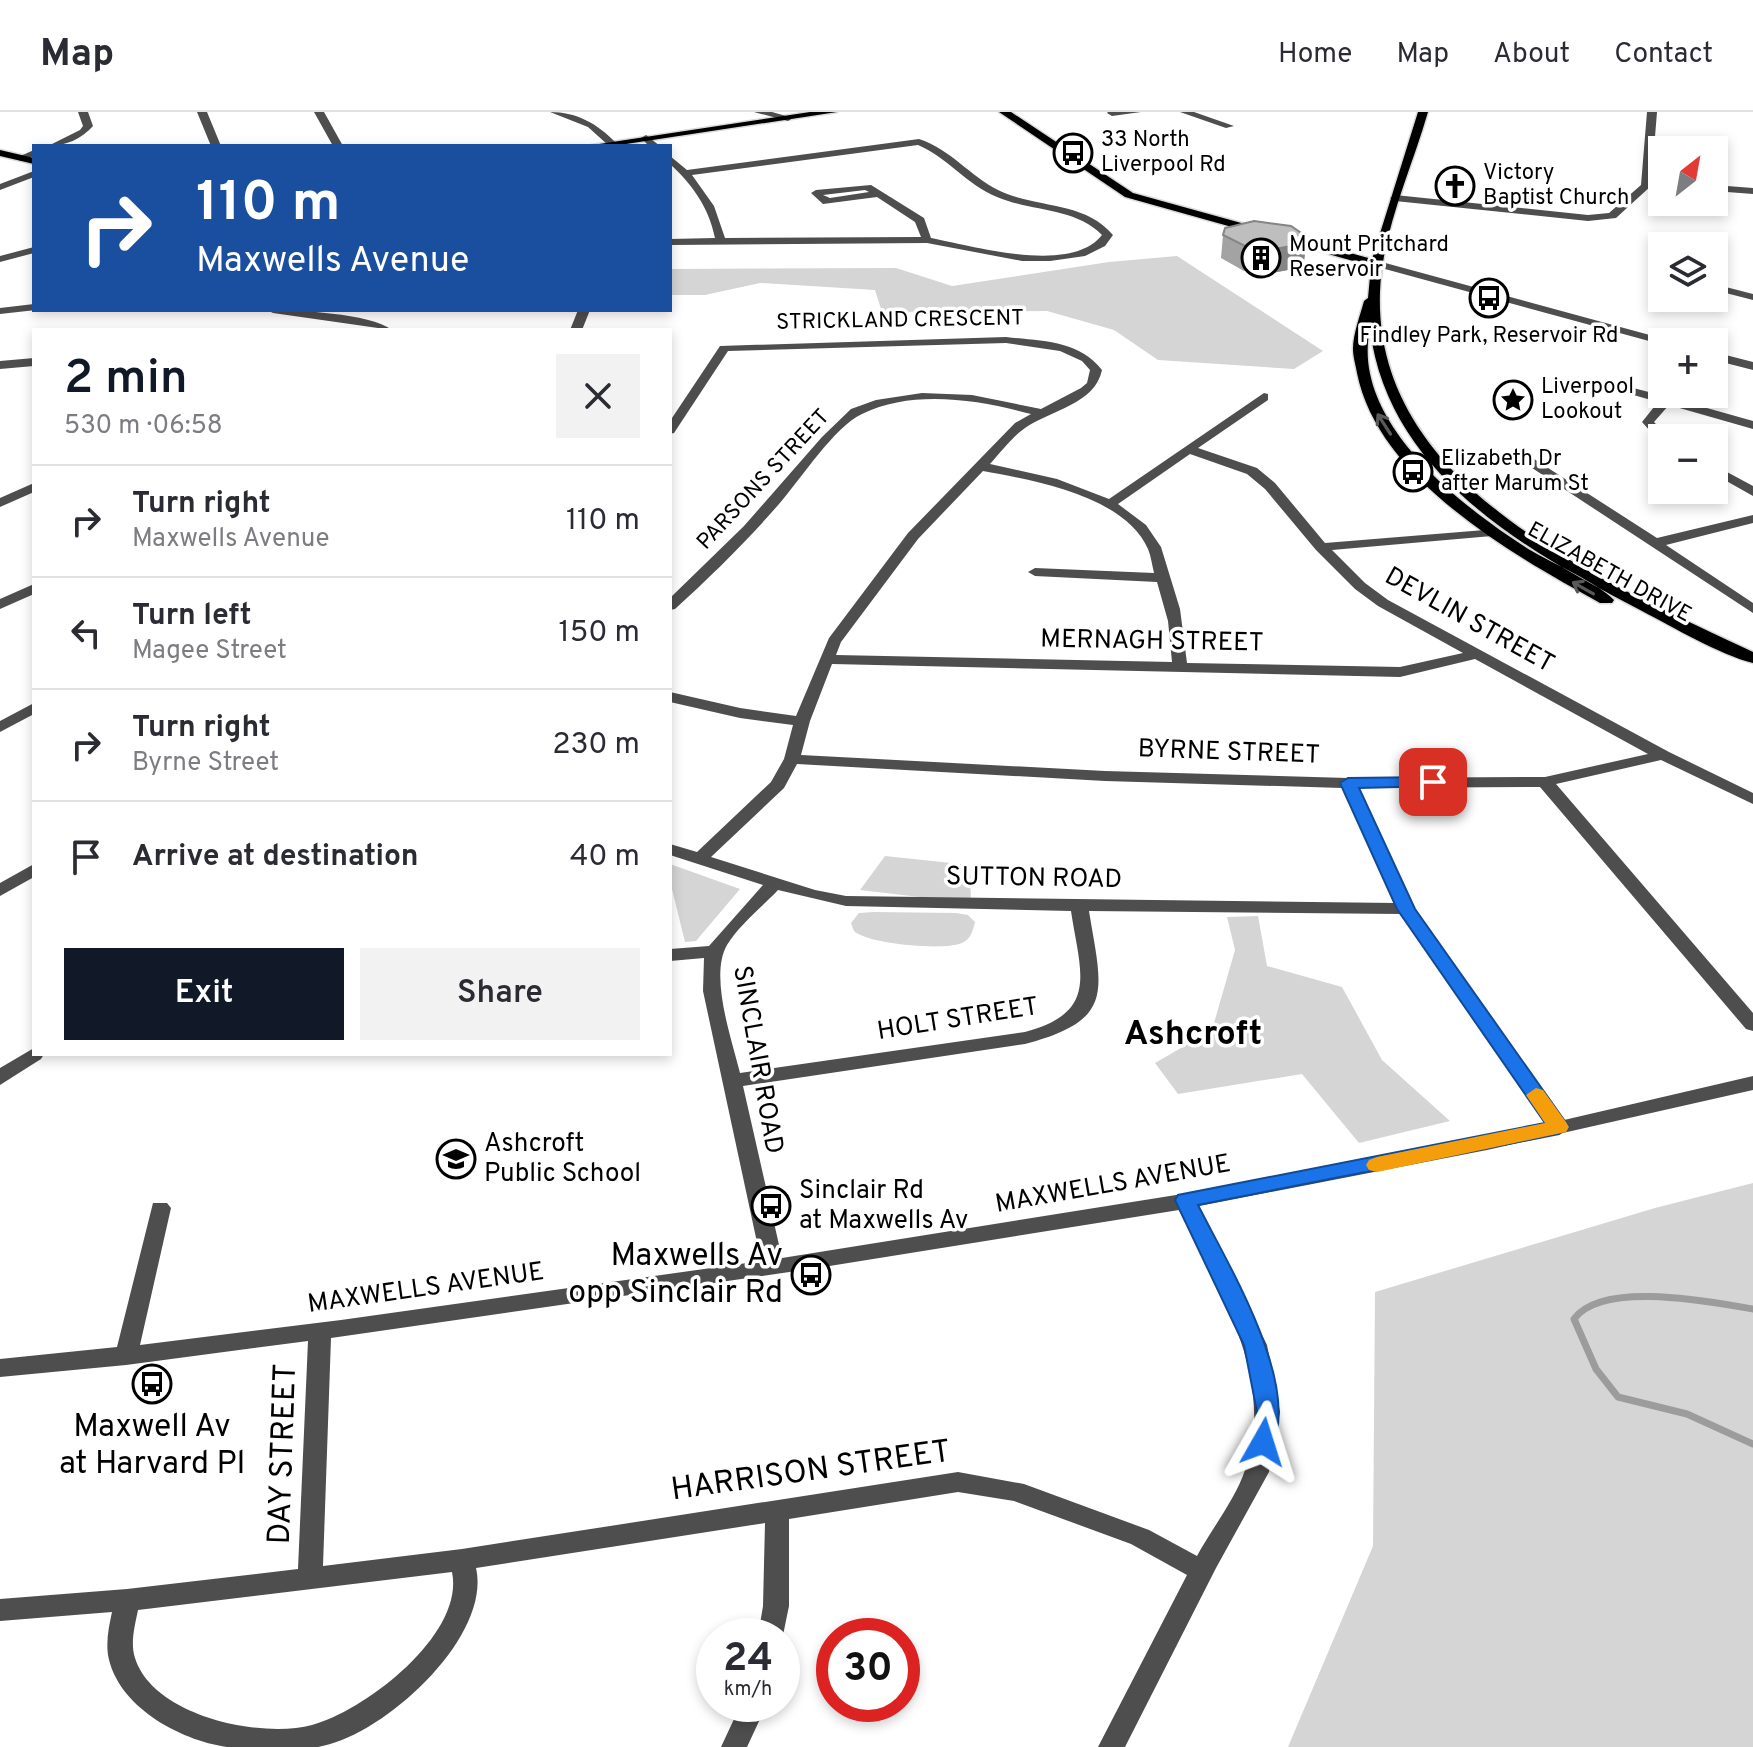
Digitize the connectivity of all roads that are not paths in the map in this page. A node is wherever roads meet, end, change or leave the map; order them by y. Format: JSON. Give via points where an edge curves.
{"nodes":[{"id":1,"x":83,"y":112,"type":"edge"},
{"id":2,"x":202,"y":112,"type":"edge"},
{"id":3,"x":319,"y":112,"type":"edge"},
{"id":4,"x":555,"y":112,"type":"edge"},
{"id":5,"x":759,"y":112,"type":"edge"},
{"id":6,"x":832,"y":112,"type":"edge"},
{"id":7,"x":1004,"y":112,"type":"edge"},
{"id":8,"x":1136,"y":112,"type":"edge"},
{"id":9,"x":1185,"y":112,"type":"edge"},
{"id":10,"x":1423,"y":112,"type":"edge"},
{"id":11,"x":1652,"y":112,"type":"edge"},
{"id":12,"x":1112,"y":113,"type":"edge"},
{"id":13,"x":788,"y":118,"type":"junction"},
{"id":14,"x":1229,"y":126,"type":"dead end"},
{"id":15,"x":650,"y":142,"type":"edge"},
{"id":16,"x":611,"y":143,"type":"junction"},
{"id":17,"x":57,"y":144,"type":"edge"},
{"id":18,"x":215,"y":144,"type":"edge"},
{"id":19,"x":337,"y":144,"type":"edge"},
{"id":20,"x":604,"y":144,"type":"edge"},
{"id":21,"x":0,"y":153,"type":"edge"},
{"id":22,"x":32,"y":154,"type":"edge"},
{"id":23,"x":21,"y":158,"type":"junction"},
{"id":24,"x":32,"y":161,"type":"edge"},
{"id":25,"x":672,"y":161,"type":"edge"},
{"id":26,"x":686,"y":173,"type":"junction"},
{"id":27,"x":32,"y":175,"type":"edge"},
{"id":28,"x":1647,"y":181,"type":"joint"},
{"id":29,"x":0,"y":187,"type":"edge"},
{"id":30,"x":1728,"y":189,"type":"edge"},
{"id":31,"x":1753,"y":191,"type":"edge"},
{"id":32,"x":879,"y":194,"type":"junction"},
{"id":33,"x":1395,"y":198,"type":"junction"},
{"id":34,"x":927,"y":240,"type":"junction"},
{"id":35,"x":672,"y":242,"type":"edge"},
{"id":36,"x":721,"y":242,"type":"junction"},
{"id":37,"x":32,"y":251,"type":"edge"},
{"id":38,"x":0,"y":259,"type":"edge"},
{"id":39,"x":1378,"y":264,"type":"junction"},
{"id":40,"x":1728,"y":291,"type":"edge"},
{"id":41,"x":1374,"y":294,"type":"junction"},
{"id":42,"x":1753,"y":297,"type":"edge"},
{"id":43,"x":32,"y":307,"type":"edge"},
{"id":44,"x":0,"y":311,"type":"edge"},
{"id":45,"x":287,"y":312,"type":"edge"},
{"id":46,"x":382,"y":328,"type":"edge"},
{"id":47,"x":1648,"y":338,"type":"edge"},
{"id":48,"x":1728,"y":360,"type":"edge"},
{"id":49,"x":32,"y":362,"type":"edge"},
{"id":50,"x":1,"y":365,"type":"edge"},
{"id":51,"x":1753,"y":366,"type":"edge"},
{"id":52,"x":0,"y":381,"type":"edge"},
{"id":53,"x":1599,"y":381,"type":"dead end"},
{"id":54,"x":1648,"y":392,"type":"edge"},
{"id":55,"x":1264,"y":397,"type":"dead end"},
{"id":56,"x":1660,"y":408,"type":"edge"},
{"id":57,"x":1703,"y":408,"type":"edge"},
{"id":58,"x":1040,"y":413,"type":"junction"},
{"id":59,"x":1650,"y":424,"type":"edge"},
{"id":60,"x":1753,"y":425,"type":"edge"},
{"id":61,"x":672,"y":427,"type":"edge"},
{"id":62,"x":1191,"y":450,"type":"junction"},
{"id":63,"x":1531,"y":461,"type":"dead end"},
{"id":64,"x":980,"y":466,"type":"junction"},
{"id":65,"x":1728,"y":477,"type":"edge"},
{"id":66,"x":32,"y":488,"type":"edge"},
{"id":67,"x":1753,"y":492,"type":"edge"},
{"id":68,"x":0,"y":503,"type":"edge"},
{"id":69,"x":1111,"y":503,"type":"junction"},
{"id":70,"x":1753,"y":519,"type":"edge"},
{"id":71,"x":1492,"y":532,"type":"junction"},
{"id":72,"x":1655,"y":543,"type":"junction"},
{"id":73,"x":1321,"y":547,"type":"junction"},
{"id":74,"x":1035,"y":572,"type":"dead end"},
{"id":75,"x":1163,"y":578,"type":"junction"},
{"id":76,"x":32,"y":589,"type":"edge"},
{"id":77,"x":672,"y":604,"type":"edge"},
{"id":78,"x":0,"y":605,"type":"edge"},
{"id":79,"x":1753,"y":609,"type":"edge"},
{"id":80,"x":1476,"y":654,"type":"junction"},
{"id":81,"x":1753,"y":658,"type":"edge"},
{"id":82,"x":826,"y":659,"type":"junction"},
{"id":83,"x":1180,"y":667,"type":"junction"},
{"id":84,"x":1753,"y":672,"type":"edge"},
{"id":85,"x":672,"y":697,"type":"edge"},
{"id":86,"x":32,"y":709,"type":"edge"},
{"id":87,"x":802,"y":721,"type":"junction"},
{"id":88,"x":0,"y":727,"type":"edge"},
{"id":89,"x":1663,"y":755,"type":"junction"},
{"id":90,"x":792,"y":759,"type":"junction"},
{"id":91,"x":1545,"y":782,"type":"junction"},
{"id":92,"x":1348,"y":783,"type":"junction"},
{"id":93,"x":1753,"y":799,"type":"edge"},
{"id":94,"x":672,"y":850,"type":"edge"},
{"id":95,"x":699,"y":859,"type":"junction"},
{"id":96,"x":32,"y":870,"type":"edge"},
{"id":97,"x":774,"y":883,"type":"junction"},
{"id":98,"x":0,"y":891,"type":"edge"},
{"id":99,"x":1079,"y":907,"type":"junction"},
{"id":100,"x":1406,"y":909,"type":"junction"},
{"id":101,"x":714,"y":951,"type":"junction"},
{"id":102,"x":672,"y":955,"type":"edge"},
{"id":103,"x":1753,"y":1025,"type":"edge"},
{"id":104,"x":32,"y":1055,"type":"edge"},
{"id":105,"x":0,"y":1078,"type":"edge"},
{"id":106,"x":731,"y":1081,"type":"junction"},
{"id":107,"x":1753,"y":1083,"type":"edge"},
{"id":108,"x":1559,"y":1127,"type":"junction"},
{"id":109,"x":1185,"y":1200,"type":"junction"},
{"id":110,"x":160,"y":1208,"type":"dead end"},
{"id":111,"x":773,"y":1267,"type":"junction"},
{"id":112,"x":320,"y":1332,"type":"junction"},
{"id":113,"x":126,"y":1356,"type":"junction"},
{"id":114,"x":0,"y":1368,"type":"edge"},
{"id":115,"x":777,"y":1509,"type":"junction"},
{"id":116,"x":462,"y":1560,"type":"junction"},
{"id":117,"x":1202,"y":1571,"type":"junction"},
{"id":118,"x":310,"y":1578,"type":"junction"},
{"id":119,"x":127,"y":1600,"type":"junction"},
{"id":120,"x":0,"y":1610,"type":"edge"},
{"id":121,"x":774,"y":1618,"type":"edge"},
{"id":122,"x":746,"y":1722,"type":"edge"},
{"id":123,"x":734,"y":1747,"type":"edge"},
{"id":124,"x":1111,"y":1747,"type":"edge"}],
"edges":[{"from":1,"to":17,"type":"street","via":[[88,126]]},
{"from":2,"to":18,"type":"street"},
{"from":3,"to":19,"type":"street"},
{"from":4,"to":16,"type":"street","via":[[591,125]]},
{"from":5,"to":13,"type":"street"},
{"from":6,"to":13,"type":"main road"},
{"from":7,"to":39,"type":"main road","via":[[1129,195]]},
{"from":8,"to":12,"type":"street"},
{"from":9,"to":14,"type":"street"},
{"from":10,"to":33,"type":"main road","name":"ELIZABETH DRIVE"},
{"from":11,"to":28,"type":"street"},
{"from":13,"to":15,"type":"main road"},
{"from":15,"to":16,"type":"main road"},
{"from":16,"to":20,"type":"main road"},
{"from":21,"to":23,"type":"main road"},
{"from":22,"to":23,"type":"street"},
{"from":23,"to":24,"type":"main road"},
{"from":25,"to":26,"type":"street"},
{"from":26,"to":34,"type":"street","via":[[919,142],[999,195],[1086,216],[1108,235],[1081,254],[1050,258],[1022,258]]},
{"from":26,"to":36,"type":"street","via":[[702,189]]},
{"from":27,"to":29,"type":"street"},
{"from":28,"to":33,"type":"street","via":[[1639,194],[1606,218]]},
{"from":30,"to":31,"type":"street"},
{"from":32,"to":32,"type":"street","via":[[859,186],[816,193],[823,201]]},
{"from":32,"to":34,"type":"street","via":[[920,220]]},
{"from":33,"to":39,"type":"main road","name":"ELIZABETH DRIVE"},
{"from":34,"to":36,"type":"street"},
{"from":35,"to":36,"type":"street"},
{"from":37,"to":38,"type":"street"},
{"from":39,"to":41,"type":"main road","name":"ELIZABETH DRIVE"},
{"from":39,"to":47,"type":"street"},
{"from":40,"to":42,"type":"street"},
{"from":71,"to":41,"type":"main road","name":"ELIZABETH DRIVE","one_way":true,"via":[[1424,475],[1370,400],[1360,356],[1365,312]]},
{"from":41,"to":81,"type":"main road","name":"ELIZABETH DRIVE","via":[[1382,357],[1396,404],[1424,448],[1456,481],[1570,565]]},
{"from":43,"to":44,"type":"street"},
{"from":45,"to":46,"type":"street"},
{"from":48,"to":51,"type":"street"},
{"from":49,"to":50,"type":"street"},
{"from":50,"to":52,"type":"street"},
{"from":53,"to":54,"type":"street"},
{"from":55,"to":62,"type":"street"},
{"from":56,"to":59,"type":"street"},
{"from":57,"to":60,"type":"street"},
{"from":58,"to":61,"type":"street","name":"STRICKLAND CRESCENT","via":[[1085,391],[1095,379],[1095,366],[1063,348],[1006,340],[734,346],[718,352]]},
{"from":58,"to":64,"type":"street","name":"STRICKLAND CRESCENT","via":[[1019,426]]},
{"from":58,"to":77,"type":"street","name":"PARSONS STREET","via":[[965,398],[921,397],[852,413],[772,504]]},
{"from":62,"to":69,"type":"street"},
{"from":62,"to":73,"type":"street","name":"DEVLIN STREET","via":[[1252,471]]},
{"from":63,"to":72,"type":"street"},
{"from":64,"to":69,"type":"street"},
{"from":64,"to":82,"type":"street","name":"STRICKLAND CRESCENT","via":[[913,536]]},
{"from":65,"to":67,"type":"street"},
{"from":66,"to":68,"type":"street"},
{"from":69,"to":75,"type":"street","via":[[1154,547]]},
{"from":70,"to":72,"type":"street"},
{"from":71,"to":73,"type":"street"},
{"from":84,"to":71,"type":"main road","name":"ELIZABETH DRIVE","one_way":true,"via":[[1604,600]]},
{"from":72,"to":79,"type":"street"},
{"from":73,"to":80,"type":"street","name":"DEVLIN STREET","via":[[1383,603]]},
{"from":74,"to":75,"type":"street"},
{"from":75,"to":83,"type":"street","via":[[1180,644]]},
{"from":76,"to":78,"type":"street"},
{"from":80,"to":83,"type":"street","name":"MERNAGH STREET","via":[[1400,672]]},
{"from":80,"to":89,"type":"street","name":"DEVLIN STREET"},
{"from":82,"to":83,"type":"street","name":"MERNAGH STREET"},
{"from":82,"to":87,"type":"street","name":"STRICKLAND CRESCENT"},
{"from":85,"to":87,"type":"street"},
{"from":86,"to":88,"type":"street"},
{"from":87,"to":90,"type":"street","name":"STRICKLAND CRESCENT"},
{"from":89,"to":91,"type":"street","name":"BYRNE STREET"},
{"from":89,"to":93,"type":"street","name":"DEVLIN STREET"},
{"from":90,"to":92,"type":"street","name":"BYRNE STREET"},
{"from":90,"to":95,"type":"street","name":"STRICKLAND CRESCENT","via":[[778,785]]},
{"from":91,"to":92,"type":"street","name":"BYRNE STREET"},
{"from":91,"to":103,"type":"street"},
{"from":92,"to":100,"type":"street"},
{"from":94,"to":95,"type":"street","name":"SUTTON ROAD"},
{"from":95,"to":97,"type":"street","name":"SUTTON ROAD"},
{"from":96,"to":98,"type":"street"},
{"from":97,"to":99,"type":"street","name":"SUTTON ROAD","via":[[846,901]]},
{"from":97,"to":101,"type":"street","name":"SINCLAIR ROAD"},
{"from":99,"to":100,"type":"street","name":"SUTTON ROAD"},
{"from":99,"to":106,"type":"street","name":"HOLT STREET","via":[[1090,992],[1070,1023],[1025,1038]]},
{"from":100,"to":108,"type":"street"},
{"from":101,"to":102,"type":"street"},
{"from":101,"to":106,"type":"street","name":"SINCLAIR ROAD","via":[[712,991]]},
{"from":104,"to":105,"type":"street"},
{"from":106,"to":111,"type":"street","name":"SINCLAIR ROAD"},
{"from":107,"to":108,"type":"street","name":"MAXWELLS AVENUE"},
{"from":108,"to":109,"type":"street","name":"MAXWELLS AVENUE"},
{"from":109,"to":111,"type":"street","name":"MAXWELLS AVENUE","via":[[984,1237]]},
{"from":109,"to":117,"type":"street","via":[[1256,1345],[1268,1412],[1257,1472]]},
{"from":110,"to":113,"type":"street"},
{"from":111,"to":112,"type":"street","name":"MAXWELLS AVENUE"},
{"from":112,"to":113,"type":"street","name":"MAXWELLS AVENUE"},
{"from":112,"to":118,"type":"street","name":"DAY STREET"},
{"from":113,"to":114,"type":"street","name":"MAXWELLS AVENUE"},
{"from":115,"to":116,"type":"street","name":"HARRISON STREET"},
{"from":115,"to":117,"type":"street","name":"HARRISON STREET","via":[[958,1482],[1015,1491],[1140,1537]]},
{"from":115,"to":121,"type":"street"},
{"from":116,"to":118,"type":"street","name":"HARRISON STREET"},
{"from":116,"to":119,"type":"street","via":[[467,1586],[459,1617],[441,1644],[399,1691],[344,1724],[308,1738],[265,1741],[215,1735],[179,1722],[146,1700],[123,1664],[121,1628]]},
{"from":117,"to":124,"type":"street"},
{"from":118,"to":119,"type":"street","name":"HARRISON STREET"},
{"from":119,"to":120,"type":"street","name":"HARRISON STREET"},
{"from":122,"to":123,"type":"street"}]}
